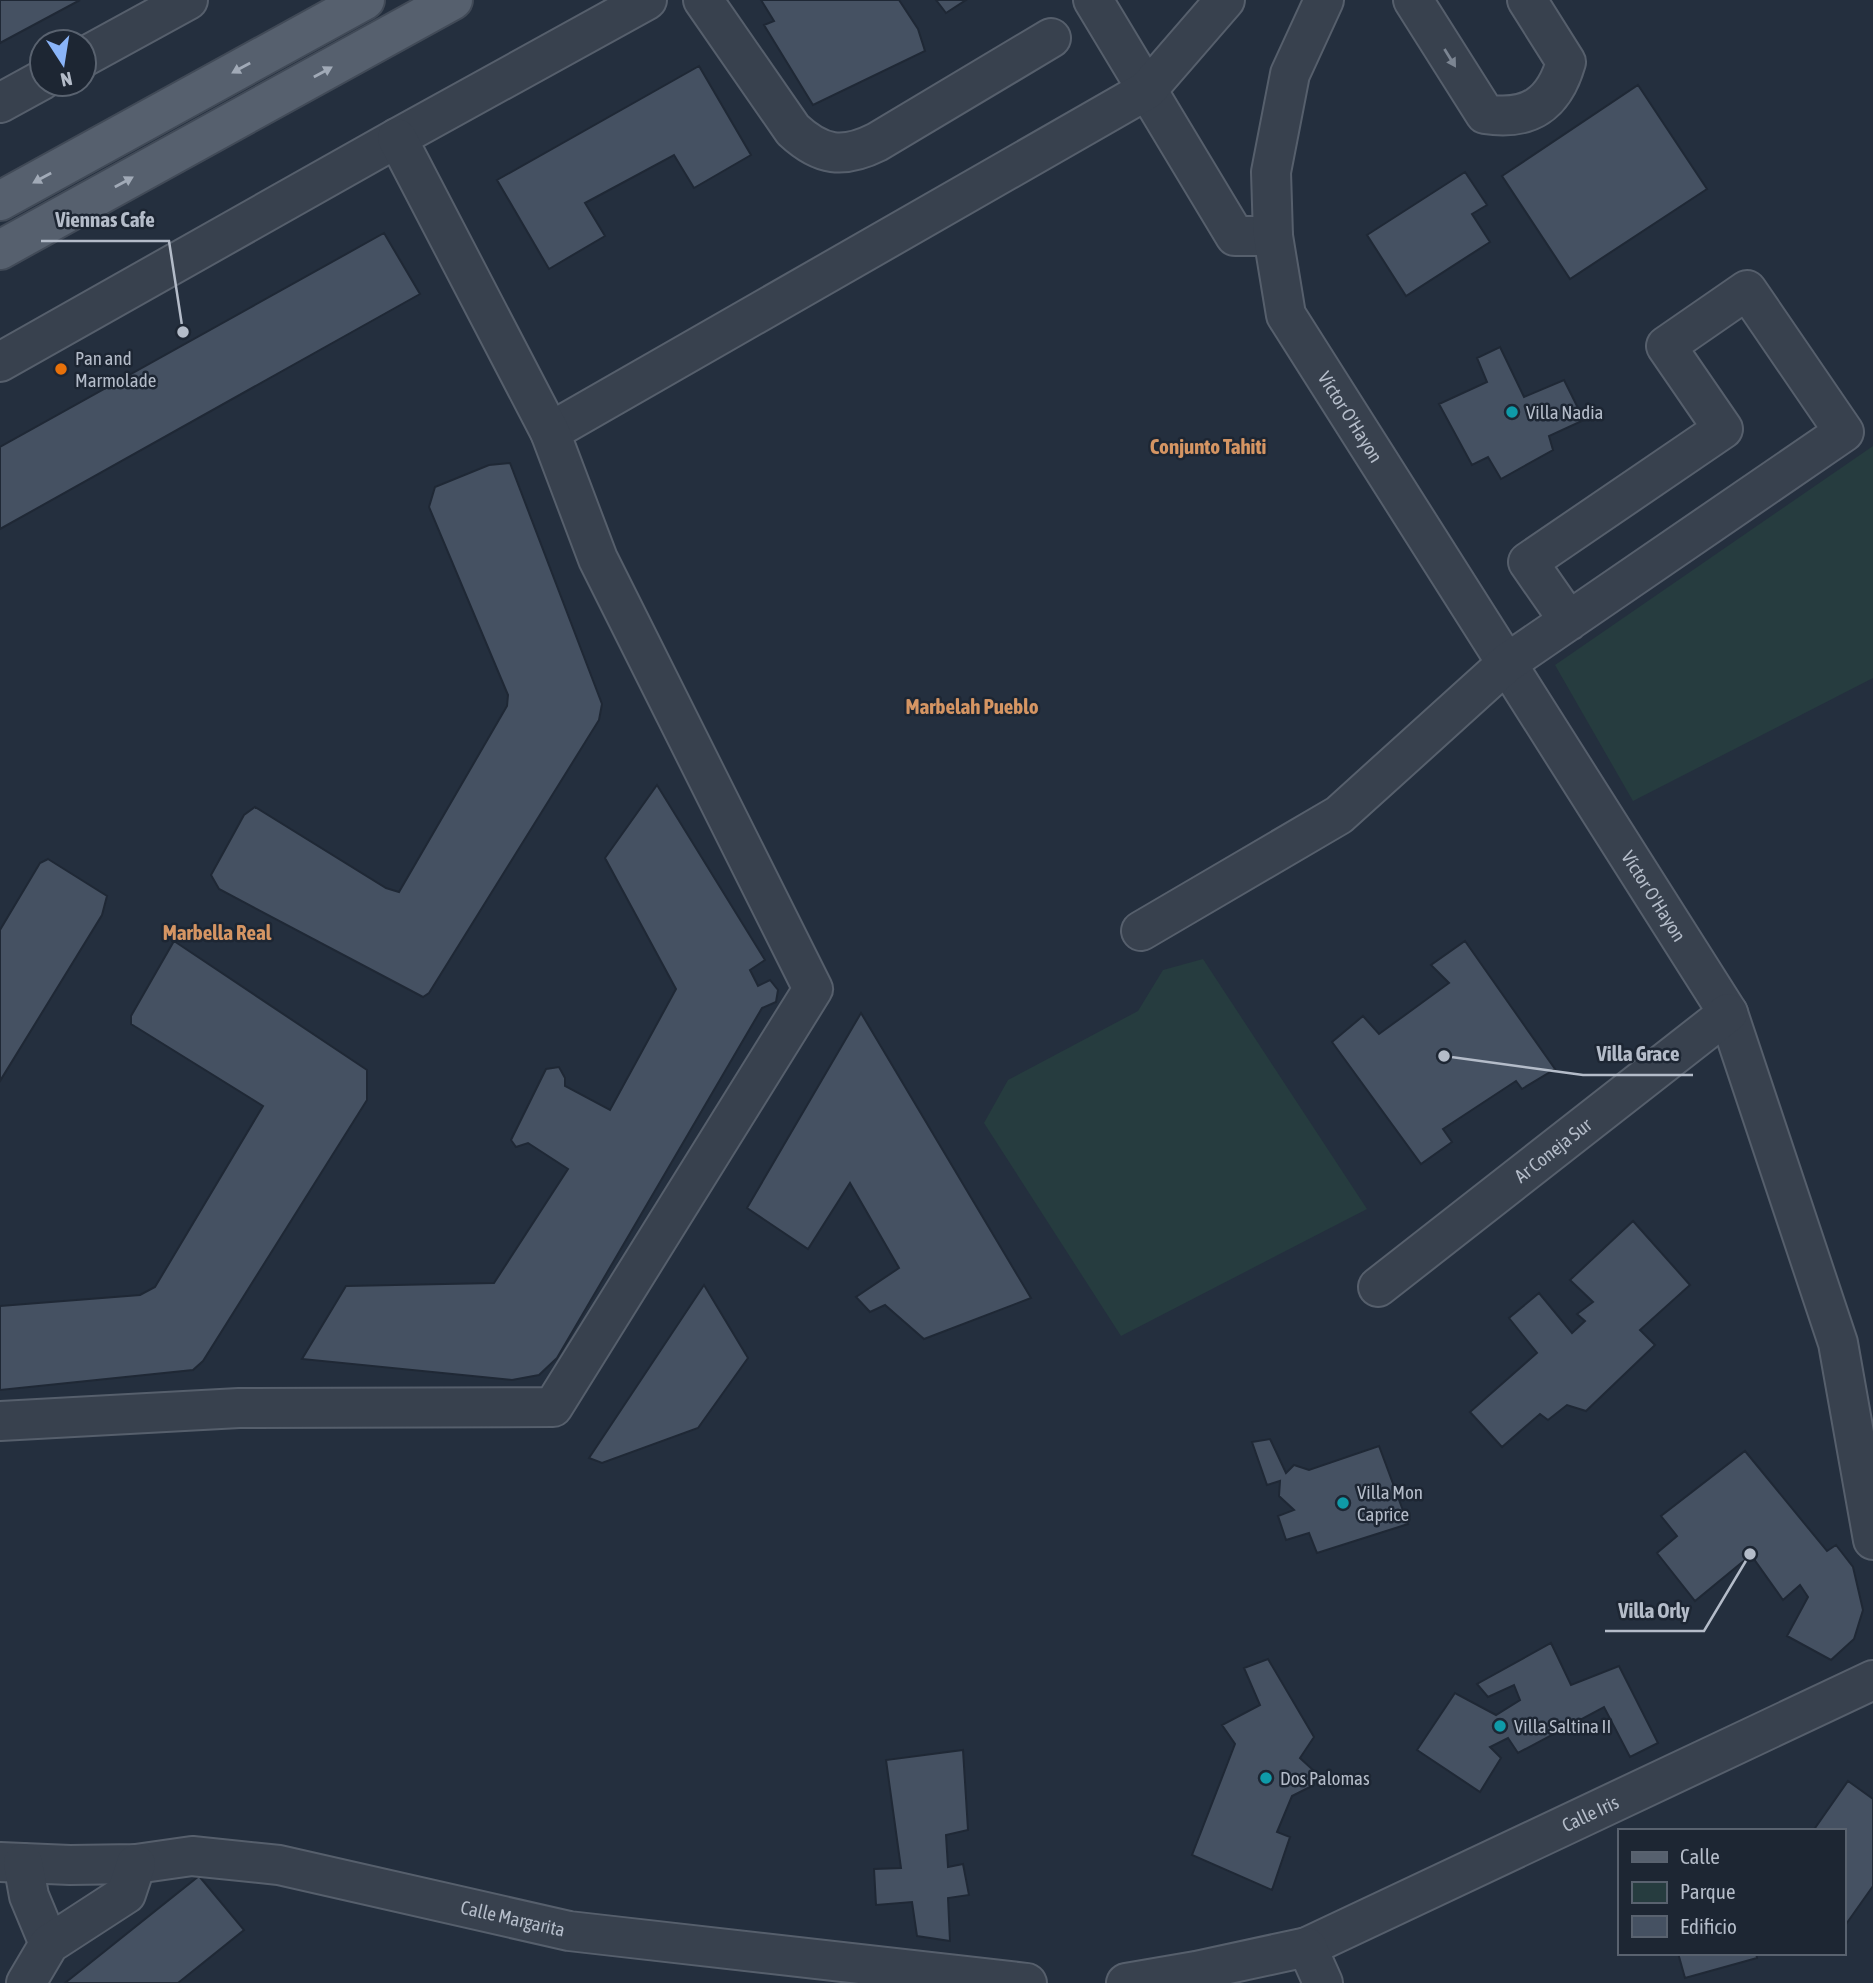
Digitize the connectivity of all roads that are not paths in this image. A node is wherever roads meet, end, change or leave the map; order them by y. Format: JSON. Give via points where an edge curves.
{"nodes":[{"id":1,"x":188,"y":0,"type":"edge"},
{"id":2,"x":365,"y":0,"type":"edge"},
{"id":3,"x":453,"y":0,"type":"edge"},
{"id":4,"x":647,"y":0,"type":"edge"},
{"id":5,"x":703,"y":0,"type":"edge"},
{"id":6,"x":1093,"y":0,"type":"edge"},
{"id":7,"x":1225,"y":0,"type":"edge"},
{"id":8,"x":1324,"y":0,"type":"edge"},
{"id":9,"x":1413,"y":0,"type":"edge"},
{"id":10,"x":1527,"y":0,"type":"edge"},
{"id":11,"x":1051,"y":38,"type":"dead end"},
{"id":12,"x":98,"y":49,"type":"edge"},
{"id":13,"x":28,"y":88,"type":"edge"},
{"id":14,"x":1147,"y":90,"type":"junction"},
{"id":15,"x":0,"y":103,"type":"edge"},
{"id":16,"x":397,"y":138,"type":"junction"},
{"id":17,"x":0,"y":201,"type":"edge"},
{"id":18,"x":1273,"y":236,"type":"junction"},
{"id":19,"x":0,"y":250,"type":"edge"},
{"id":20,"x":0,"y":362,"type":"edge"},
{"id":21,"x":550,"y":432,"type":"junction"},
{"id":22,"x":1569,"y":621,"type":"junction"},
{"id":23,"x":1507,"y":663,"type":"junction"},
{"id":24,"x":1141,"y":930,"type":"dead end"},
{"id":25,"x":1728,"y":1013,"type":"junction"},
{"id":26,"x":1378,"y":1287,"type":"dead end"},
{"id":27,"x":0,"y":1421,"type":"edge"},
{"id":28,"x":1873,"y":1540,"type":"edge"},
{"id":29,"x":1873,"y":1681,"type":"edge"},
{"id":30,"x":12,"y":1862,"type":"edge"},
{"id":31,"x":136,"y":1864,"type":"junction"},
{"id":32,"x":49,"y":1944,"type":"junction"},
{"id":33,"x":1307,"y":1947,"type":"junction"},
{"id":34,"x":983,"y":1981,"type":"edge"},
{"id":35,"x":26,"y":1983,"type":"edge"},
{"id":36,"x":1027,"y":1983,"type":"edge"},
{"id":37,"x":1126,"y":1983,"type":"edge"},
{"id":38,"x":1323,"y":1983,"type":"edge"}],
"edges":[{"from":1,"to":12,"type":"street"},
{"from":2,"to":17,"type":"main road","one_way":true},
{"from":19,"to":3,"type":"main road","one_way":true},
{"from":4,"to":16,"type":"street"},
{"from":5,"to":11,"type":"street","via":[[793,130],[815,147],[842,154],[877,142]]},
{"from":6,"to":14,"type":"street"},
{"from":7,"to":14,"type":"street"},
{"from":8,"to":18,"type":"street","via":[[1290,74],[1271,172]]},
{"from":9,"to":10,"type":"street","one_way":true,"via":[[1485,114],[1503,117],[1538,107],[1561,79],[1566,62]]},
{"from":13,"to":15,"type":"street"},
{"from":14,"to":18,"type":"street","via":[[1235,236]]},
{"from":14,"to":21,"type":"street"},
{"from":16,"to":20,"type":"street"},
{"from":16,"to":21,"type":"street"},
{"from":18,"to":23,"type":"street","name":"Víctor O'Hayon","via":[[1286,315]]},
{"from":21,"to":27,"type":"street","via":[[598,559],[813,989],[553,1407],[239,1408]]},
{"from":22,"to":22,"type":"street","via":[[1844,432],[1747,290],[1665,346],[1723,429],[1528,562]]},
{"from":22,"to":23,"type":"street"},
{"from":23,"to":24,"type":"street","via":[[1339,815]]},
{"from":23,"to":25,"type":"street","name":"Víctor O'Hayon"},
{"from":25,"to":26,"type":"street","name":"Ar Coneja Sur"},
{"from":25,"to":28,"type":"street","name":"Víctor O'Hayon","via":[[1839,1343]]},
{"from":29,"to":33,"type":"street","name":"Calle Iris"},
{"from":30,"to":31,"type":"street","name":"Calle Margarita"},
{"from":30,"to":32,"type":"street"},
{"from":31,"to":32,"type":"street","via":[[126,1894]]},
{"from":31,"to":34,"type":"street","name":"Calle Margarita","via":[[192,1856],[279,1864],[569,1931]]},
{"from":32,"to":35,"type":"street"},
{"from":33,"to":37,"type":"street"},
{"from":33,"to":38,"type":"street"},
{"from":34,"to":36,"type":"street","name":"Calle Margarita"}]}
